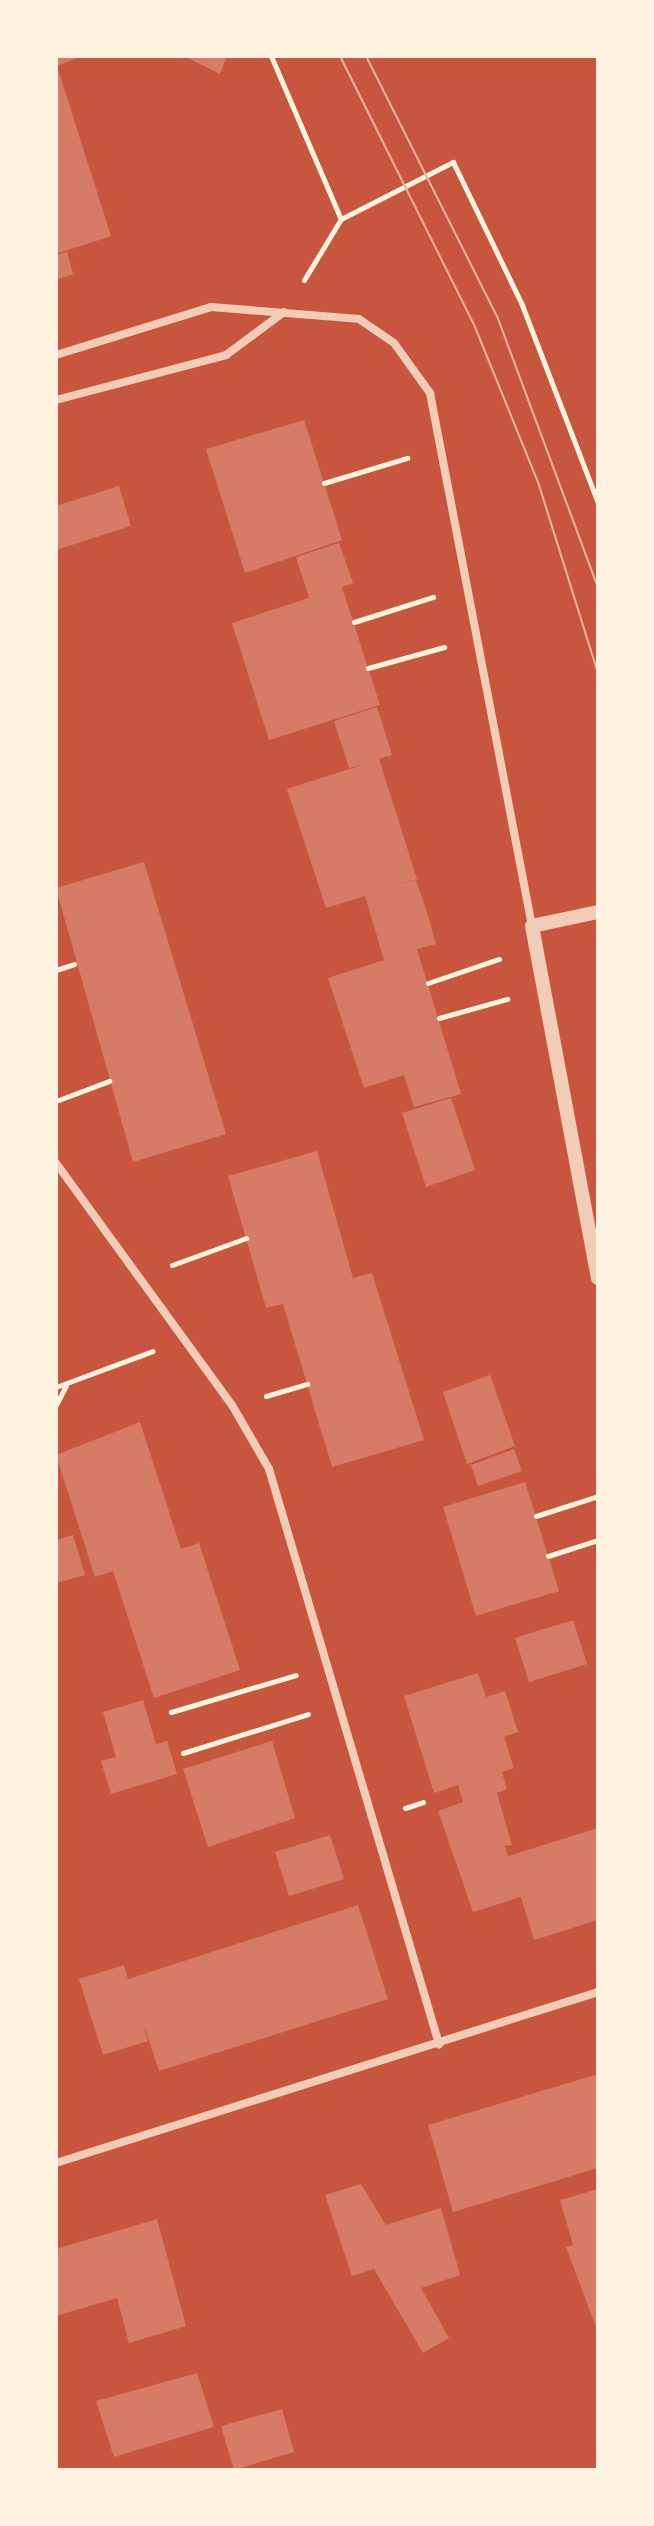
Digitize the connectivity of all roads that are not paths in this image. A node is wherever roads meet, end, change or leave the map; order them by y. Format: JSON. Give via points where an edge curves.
{"nodes":[{"id":1,"x":285,"y":312,"type":"junction"},
{"id":2,"x":56,"y":355,"type":"edge"},
{"id":3,"x":56,"y":400,"type":"edge"},
{"id":4,"x":598,"y":912,"type":"edge"},
{"id":5,"x":532,"y":926,"type":"junction"},
{"id":6,"x":56,"y":1163,"type":"edge"},
{"id":7,"x":598,"y":1278,"type":"edge"},
{"id":8,"x":598,"y":1992,"type":"edge"},
{"id":9,"x":439,"y":2044,"type":"junction"},
{"id":10,"x":56,"y":2163,"type":"edge"}],
"edges":[{"from":1,"to":2,"type":"street","via":[[211,307]]},
{"from":1,"to":3,"type":"street","via":[[226,355]]},
{"from":1,"to":5,"type":"street","via":[[359,319],[394,343],[430,393]]},
{"from":4,"to":5,"type":"street"},
{"from":5,"to":7,"type":"street"},
{"from":6,"to":9,"type":"street","via":[[186,1339],[269,1469]]},
{"from":8,"to":9,"type":"street"},
{"from":9,"to":10,"type":"street"}]}
